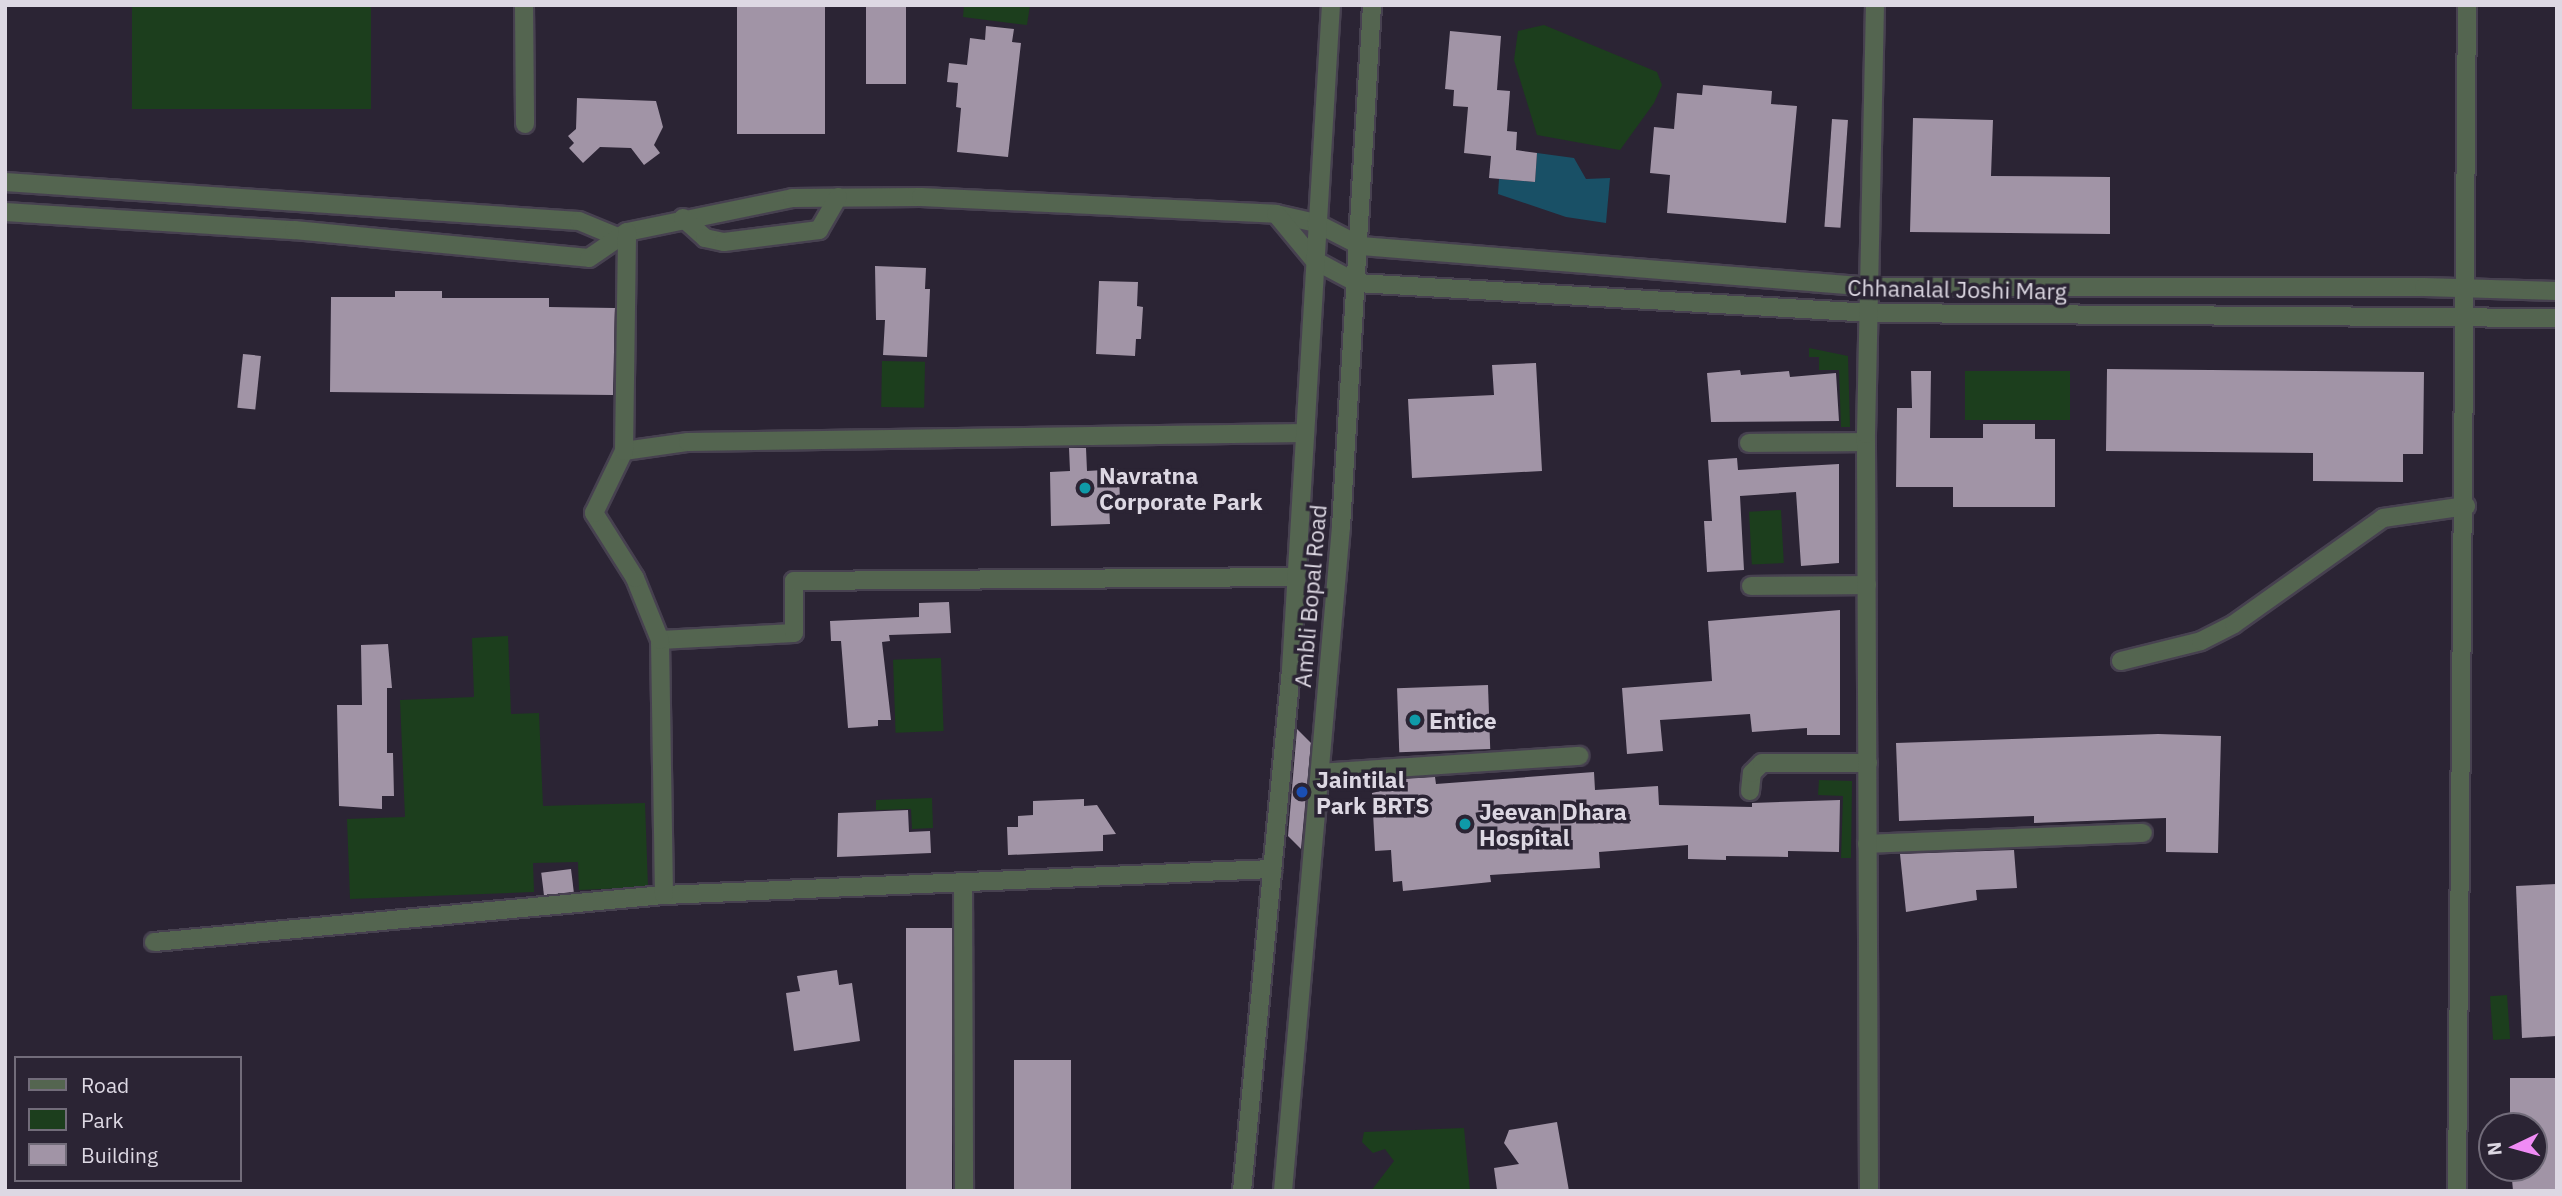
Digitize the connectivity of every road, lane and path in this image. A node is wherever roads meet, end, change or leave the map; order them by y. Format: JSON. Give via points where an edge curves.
{"nodes":[{"id":1,"x":524,"y":5,"type":"edge"},
{"id":2,"x":1331,"y":5,"type":"edge"},
{"id":3,"x":1372,"y":5,"type":"edge"},
{"id":4,"x":1875,"y":5,"type":"edge"},
{"id":5,"x":2468,"y":5,"type":"edge"},
{"id":6,"x":525,"y":124,"type":"dead end"},
{"id":7,"x":5,"y":182,"type":"edge"},
{"id":8,"x":838,"y":197,"type":"junction"},
{"id":9,"x":5,"y":212,"type":"edge"},
{"id":10,"x":1276,"y":214,"type":"junction"},
{"id":11,"x":683,"y":218,"type":"junction"},
{"id":12,"x":1316,"y":223,"type":"junction"},
{"id":13,"x":623,"y":235,"type":"junction"},
{"id":14,"x":1361,"y":246,"type":"junction"},
{"id":15,"x":1314,"y":260,"type":"junction"},
{"id":16,"x":1357,"y":283,"type":"junction"},
{"id":17,"x":1872,"y":287,"type":"junction"},
{"id":18,"x":2468,"y":289,"type":"junction"},
{"id":19,"x":2557,"y":291,"type":"edge"},
{"id":20,"x":1872,"y":313,"type":"junction"},
{"id":21,"x":2467,"y":318,"type":"junction"},
{"id":22,"x":2557,"y":318,"type":"edge"},
{"id":23,"x":1305,"y":433,"type":"junction"},
{"id":24,"x":1866,"y":442,"type":"junction"},
{"id":25,"x":1749,"y":443,"type":"dead end"},
{"id":26,"x":624,"y":451,"type":"junction"},
{"id":27,"x":2466,"y":506,"type":"junction"},
{"id":28,"x":1297,"y":577,"type":"junction"},
{"id":29,"x":1867,"y":585,"type":"junction"},
{"id":30,"x":1751,"y":586,"type":"dead end"},
{"id":31,"x":660,"y":640,"type":"junction"},
{"id":32,"x":2121,"y":661,"type":"dead end"},
{"id":33,"x":1579,"y":756,"type":"dead end"},
{"id":34,"x":1867,"y":762,"type":"junction"},
{"id":35,"x":1320,"y":773,"type":"junction"},
{"id":36,"x":1750,"y":791,"type":"dead end"},
{"id":37,"x":2143,"y":834,"type":"dead end"},
{"id":38,"x":1867,"y":844,"type":"junction"},
{"id":39,"x":1272,"y":869,"type":"junction"},
{"id":40,"x":963,"y":883,"type":"junction"},
{"id":41,"x":664,"y":895,"type":"junction"},
{"id":42,"x":154,"y":942,"type":"dead end"},
{"id":43,"x":964,"y":1191,"type":"edge"},
{"id":44,"x":1242,"y":1191,"type":"edge"},
{"id":45,"x":1283,"y":1191,"type":"edge"},
{"id":46,"x":1869,"y":1191,"type":"edge"},
{"id":47,"x":2457,"y":1191,"type":"edge"}],
"edges":[{"from":1,"to":6,"type":"street"},
{"from":2,"to":12,"type":"street","name":"Ambli Bopal Road"},
{"from":3,"to":14,"type":"street","name":"Ambli Bopal Road"},
{"from":4,"to":17,"type":"street"},
{"from":5,"to":18,"type":"street"},
{"from":7,"to":13,"type":"street","via":[[579,221]]},
{"from":8,"to":10,"type":"street"},
{"from":8,"to":11,"type":"street","via":[[792,198]]},
{"from":8,"to":11,"type":"street","via":[[819,230],[724,242],[705,238]]},
{"from":9,"to":13,"type":"street","via":[[294,230],[589,258]]},
{"from":10,"to":12,"type":"street"},
{"from":10,"to":15,"type":"street"},
{"from":11,"to":13,"type":"street"},
{"from":12,"to":14,"type":"street"},
{"from":12,"to":15,"type":"street","name":"Ambli Bopal Road"},
{"from":13,"to":26,"type":"street"},
{"from":14,"to":16,"type":"street","name":"Ambli Bopal Road"},
{"from":14,"to":17,"type":"street","name":"Chhanalal Joshi Marg"},
{"from":15,"to":16,"type":"street"},
{"from":15,"to":23,"type":"street","name":"Ambli Bopal Road"},
{"from":16,"to":20,"type":"street","name":"Chhanalal Joshi Marg"},
{"from":16,"to":35,"type":"street","name":"Ambli Bopal Road"},
{"from":17,"to":18,"type":"street","name":"Chhanalal Joshi Marg"},
{"from":17,"to":20,"type":"street"},
{"from":18,"to":19,"type":"street","name":"Chhanalal Joshi Marg"},
{"from":18,"to":21,"type":"street"},
{"from":20,"to":21,"type":"street","name":"Chhanalal Joshi Marg"},
{"from":20,"to":24,"type":"street"},
{"from":21,"to":22,"type":"street","name":"Chhanalal Joshi Marg"},
{"from":21,"to":27,"type":"street"},
{"from":23,"to":26,"type":"street","via":[[688,442]]},
{"from":23,"to":28,"type":"street","name":"Ambli Bopal Road"},
{"from":24,"to":25,"type":"street"},
{"from":24,"to":29,"type":"street"},
{"from":26,"to":31,"type":"street","via":[[594,513],[635,578]]},
{"from":27,"to":32,"type":"street","via":[[2383,518],[2234,624],[2202,641]]},
{"from":27,"to":47,"type":"street"},
{"from":28,"to":31,"type":"street","via":[[794,581],[794,633]]},
{"from":28,"to":39,"type":"street","name":"Ambli Bopal Road"},
{"from":29,"to":30,"type":"street"},
{"from":29,"to":34,"type":"street"},
{"from":31,"to":41,"type":"street"},
{"from":33,"to":35,"type":"street"},
{"from":34,"to":36,"type":"street","via":[[1762,763],[1752,773]]},
{"from":34,"to":38,"type":"street"},
{"from":35,"to":45,"type":"street","name":"Ambli Bopal Road"},
{"from":37,"to":38,"type":"street"},
{"from":38,"to":46,"type":"street"},
{"from":39,"to":40,"type":"street"},
{"from":39,"to":44,"type":"street","name":"Ambli Bopal Road"},
{"from":40,"to":41,"type":"street"},
{"from":40,"to":43,"type":"street"},
{"from":41,"to":42,"type":"street"}]}
